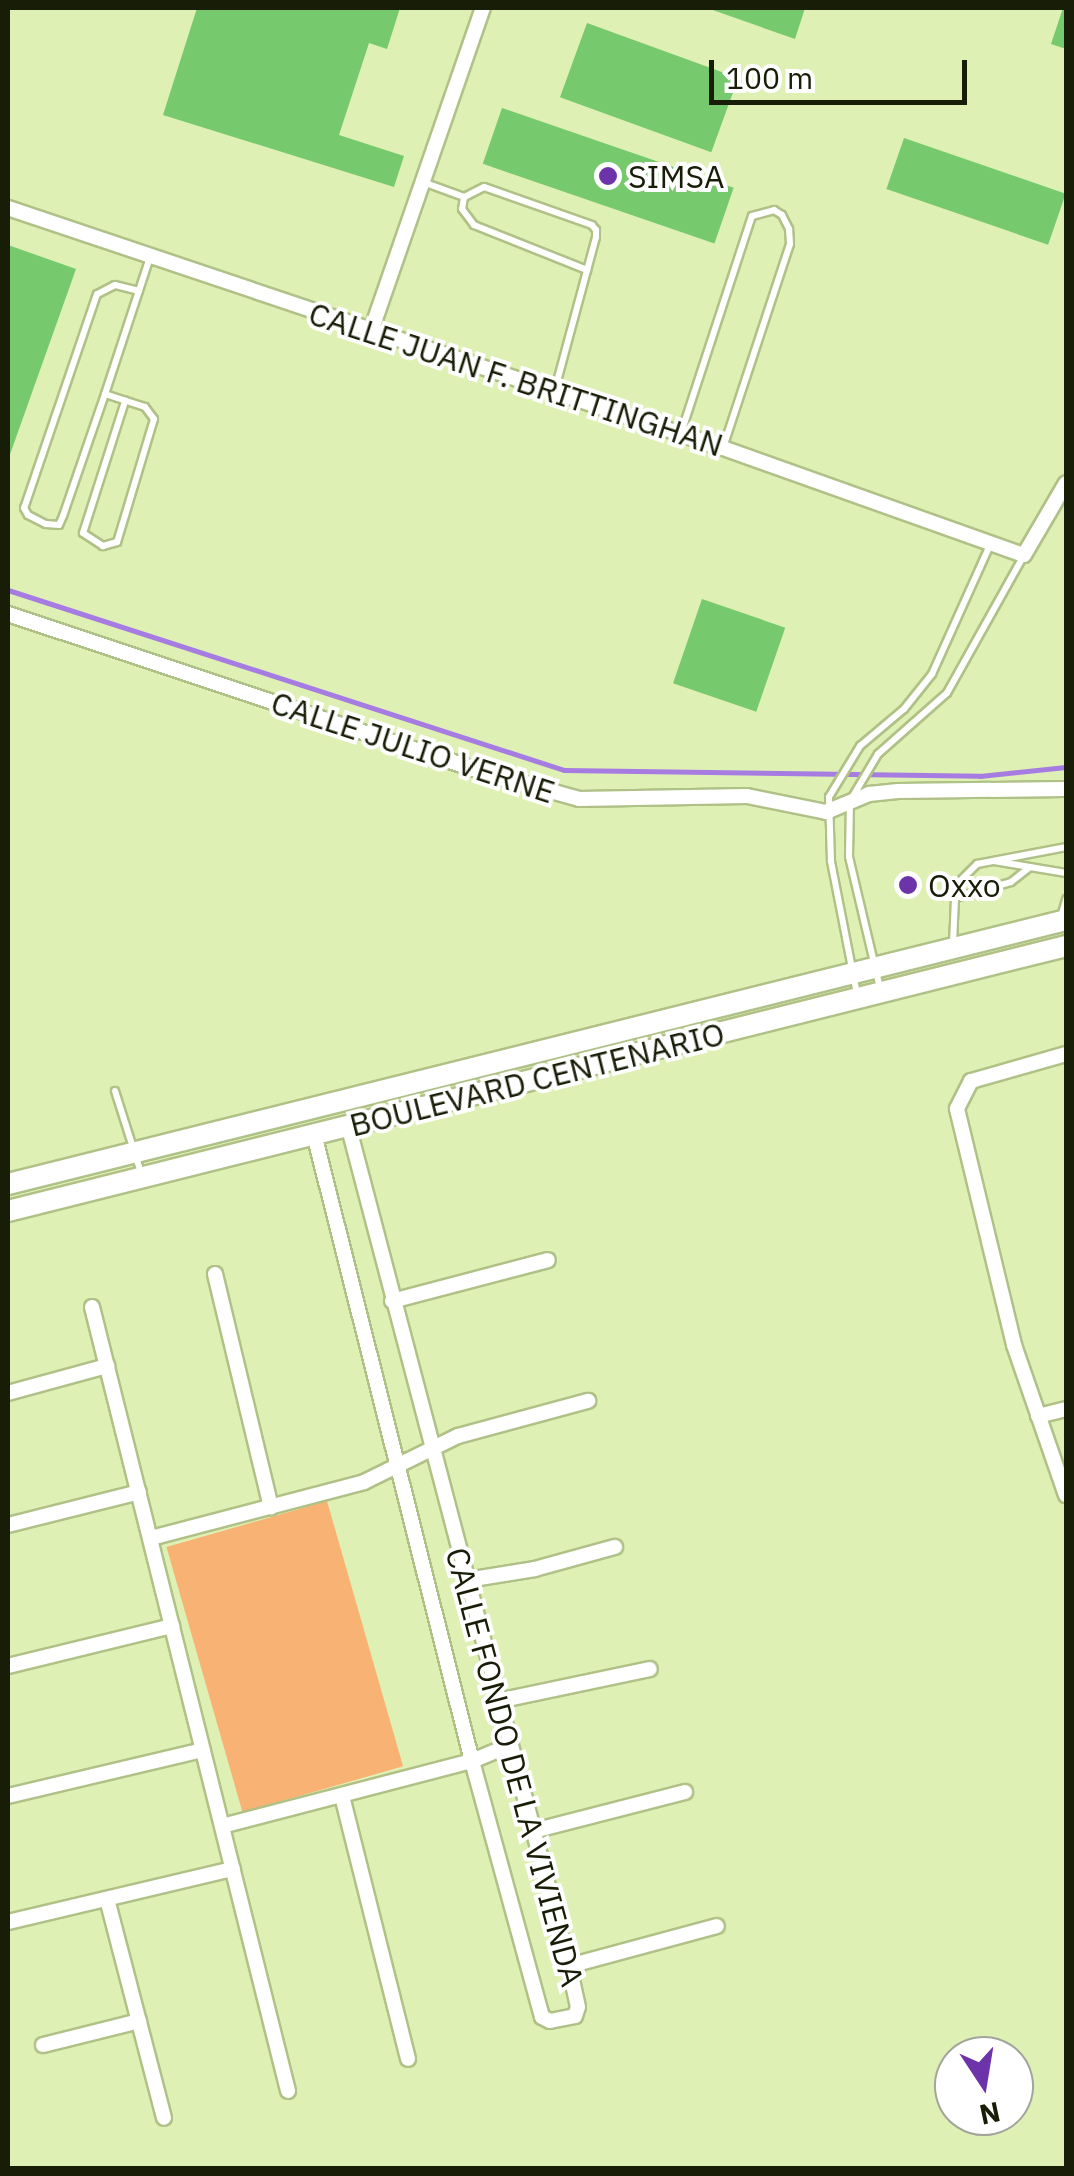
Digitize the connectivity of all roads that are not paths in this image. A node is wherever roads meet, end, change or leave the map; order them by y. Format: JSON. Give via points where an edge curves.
{"nodes":[{"id":1,"x":483,"y":8,"type":"edge"},
{"id":2,"x":422,"y":182,"type":"junction"},
{"id":3,"x":464,"y":197,"type":"junction"},
{"id":4,"x":8,"y":208,"type":"edge"},
{"id":5,"x":150,"y":256,"type":"junction"},
{"id":6,"x":587,"y":270,"type":"junction"},
{"id":7,"x":138,"y":291,"type":"junction"},
{"id":8,"x":371,"y":331,"type":"junction"},
{"id":9,"x":554,"y":392,"type":"junction"},
{"id":10,"x":105,"y":394,"type":"junction"},
{"id":11,"x":124,"y":401,"type":"junction"},
{"id":12,"x":680,"y":434,"type":"junction"},
{"id":13,"x":724,"y":448,"type":"junction"},
{"id":14,"x":1066,"y":484,"type":"edge"},
{"id":15,"x":991,"y":543,"type":"junction"},
{"id":16,"x":1024,"y":555,"type":"junction"},
{"id":17,"x":8,"y":614,"type":"edge"},
{"id":18,"x":1066,"y":789,"type":"edge"},
{"id":19,"x":850,"y":801,"type":"junction"},
{"id":20,"x":826,"y":812,"type":"junction"},
{"id":21,"x":1066,"y":847,"type":"edge"},
{"id":22,"x":988,"y":860,"type":"junction"},
{"id":23,"x":1030,"y":867,"type":"junction"},
{"id":24,"x":1066,"y":873,"type":"edge"},
{"id":25,"x":955,"y":898,"type":"junction"},
{"id":26,"x":1066,"y":899,"type":"edge"},
{"id":27,"x":1063,"y":921,"type":"edge"},
{"id":28,"x":1066,"y":946,"type":"edge"},
{"id":29,"x":953,"y":949,"type":"junction"},
{"id":30,"x":875,"y":969,"type":"junction"},
{"id":31,"x":853,"y":975,"type":"junction"},
{"id":32,"x":881,"y":994,"type":"junction"},
{"id":33,"x":858,"y":1000,"type":"junction"},
{"id":34,"x":1066,"y":1054,"type":"edge"},
{"id":35,"x":513,"y":1057,"type":"junction"},
{"id":36,"x":434,"y":1077,"type":"junction"},
{"id":37,"x":520,"y":1084,"type":"junction"},
{"id":38,"x":115,"y":1091,"type":"dead end"},
{"id":39,"x":348,"y":1125,"type":"junction"},
{"id":40,"x":314,"y":1134,"type":"junction"},
{"id":41,"x":134,"y":1151,"type":"junction"},
{"id":42,"x":142,"y":1177,"type":"junction"},
{"id":43,"x":8,"y":1184,"type":"edge"},
{"id":44,"x":8,"y":1212,"type":"edge"},
{"id":45,"x":548,"y":1260,"type":"dead end"},
{"id":46,"x":215,"y":1274,"type":"dead end"},
{"id":47,"x":392,"y":1302,"type":"junction"},
{"id":48,"x":92,"y":1308,"type":"dead end"},
{"id":49,"x":107,"y":1366,"type":"junction"},
{"id":50,"x":8,"y":1393,"type":"edge"},
{"id":51,"x":588,"y":1401,"type":"dead end"},
{"id":52,"x":1066,"y":1409,"type":"edge"},
{"id":53,"x":1038,"y":1416,"type":"junction"},
{"id":54,"x":432,"y":1450,"type":"junction"},
{"id":55,"x":398,"y":1465,"type":"junction"},
{"id":56,"x":139,"y":1492,"type":"junction"},
{"id":57,"x":1066,"y":1495,"type":"edge"},
{"id":58,"x":271,"y":1507,"type":"junction"},
{"id":59,"x":8,"y":1526,"type":"edge"},
{"id":60,"x":151,"y":1538,"type":"junction"},
{"id":61,"x":615,"y":1547,"type":"dead end"},
{"id":62,"x":467,"y":1580,"type":"junction"},
{"id":63,"x":172,"y":1626,"type":"junction"},
{"id":64,"x":8,"y":1666,"type":"edge"},
{"id":65,"x":650,"y":1668,"type":"dead end"},
{"id":66,"x":498,"y":1701,"type":"junction"},
{"id":67,"x":510,"y":1745,"type":"junction"},
{"id":68,"x":204,"y":1750,"type":"junction"},
{"id":69,"x":472,"y":1761,"type":"junction"},
{"id":70,"x":684,"y":1792,"type":"dead end"},
{"id":71,"x":8,"y":1796,"type":"edge"},
{"id":72,"x":342,"y":1796,"type":"junction"},
{"id":73,"x":222,"y":1826,"type":"junction"},
{"id":74,"x":533,"y":1831,"type":"junction"},
{"id":75,"x":233,"y":1869,"type":"junction"},
{"id":76,"x":106,"y":1899,"type":"junction"},
{"id":77,"x":8,"y":1922,"type":"edge"},
{"id":78,"x":717,"y":1926,"type":"dead end"},
{"id":79,"x":569,"y":1966,"type":"junction"},
{"id":80,"x":139,"y":2021,"type":"junction"},
{"id":81,"x":42,"y":2045,"type":"dead end"},
{"id":82,"x":408,"y":2058,"type":"dead end"},
{"id":83,"x":288,"y":2091,"type":"dead end"},
{"id":84,"x":164,"y":2118,"type":"dead end"}],
"edges":[{"from":1,"to":2,"type":"street"},
{"from":2,"to":3,"type":"lane"},
{"from":2,"to":8,"type":"street"},
{"from":3,"to":6,"type":"lane","via":[[462,210],[474,225]]},
{"from":3,"to":6,"type":"lane","via":[[484,187],[592,225],[596,237]]},
{"from":4,"to":5,"type":"street","name":"CALLE JUAN F. BRITTINGHAN"},
{"from":5,"to":7,"type":"lane"},
{"from":5,"to":8,"type":"street","name":"CALLE JUAN F. BRITTINGHAN"},
{"from":6,"to":9,"type":"lane"},
{"from":7,"to":10,"type":"lane"},
{"from":7,"to":10,"type":"lane","via":[[116,285],[97,294],[26,500],[28,515],[59,525]]},
{"from":8,"to":9,"type":"street","name":"CALLE JUAN F. BRITTINGHAN"},
{"from":9,"to":12,"type":"street","name":"CALLE JUAN F. BRITTINGHAN"},
{"from":10,"to":11,"type":"lane"},
{"from":11,"to":11,"type":"lane","via":[[145,407],[154,419],[117,542],[103,546],[83,533]]},
{"from":12,"to":13,"type":"street","name":"CALLE JUAN F. BRITTINGHAN"},
{"from":12,"to":13,"type":"lane","via":[[752,216],[774,210],[790,229],[790,244]]},
{"from":13,"to":15,"type":"street","name":"CALLE JUAN F. BRITTINGHAN"},
{"from":14,"to":16,"type":"street"},
{"from":15,"to":16,"type":"street","name":"CALLE JUAN F. BRITTINGHAN"},
{"from":15,"to":20,"type":"lane","via":[[932,674],[849,759]]},
{"from":16,"to":19,"type":"lane","via":[[947,693],[878,754]]},
{"from":17,"to":20,"type":"street","name":"CALLE JULIO VERNE","via":[[551,792],[611,800],[747,796]]},
{"from":18,"to":19,"type":"street","via":[[898,791]]},
{"from":19,"to":20,"type":"street"},
{"from":19,"to":30,"type":"lane","via":[[849,857]]},
{"from":20,"to":31,"type":"lane"},
{"from":21,"to":22,"type":"lane"},
{"from":22,"to":23,"type":"lane"},
{"from":22,"to":25,"type":"lane","via":[[960,881]]},
{"from":23,"to":24,"type":"lane"},
{"from":23,"to":25,"type":"lane","via":[[1012,882]]},
{"from":25,"to":29,"type":"lane"},
{"from":26,"to":27,"type":"lane"},
{"from":27,"to":29,"type":"main road","name":"BOULEVARD CENTENARIO"},
{"from":28,"to":32,"type":"main road","name":"BOULEVARD CENTENARIO"},
{"from":29,"to":30,"type":"main road","name":"BOULEVARD CENTENARIO"},
{"from":30,"to":31,"type":"main road","name":"BOULEVARD CENTENARIO"},
{"from":30,"to":32,"type":"lane"},
{"from":31,"to":33,"type":"lane"},
{"from":31,"to":35,"type":"main road","name":"BOULEVARD CENTENARIO"},
{"from":32,"to":33,"type":"main road","name":"BOULEVARD CENTENARIO"},
{"from":33,"to":37,"type":"main road","name":"BOULEVARD CENTENARIO"},
{"from":34,"to":53,"type":"street","via":[[970,1081],[958,1108],[991,1256]]},
{"from":35,"to":36,"type":"main road","name":"BOULEVARD CENTENARIO"},
{"from":35,"to":37,"type":"main road"},
{"from":36,"to":40,"type":"main road","via":[[420,1092],[328,1117]]},
{"from":36,"to":41,"type":"main road","name":"BOULEVARD CENTENARIO"},
{"from":37,"to":39,"type":"main road","name":"BOULEVARD CENTENARIO"},
{"from":38,"to":41,"type":"lane"},
{"from":39,"to":40,"type":"main road","name":"BOULEVARD CENTENARIO"},
{"from":39,"to":47,"type":"street","name":"CALLE FONDO DE LA VIVIENDA"},
{"from":40,"to":42,"type":"main road","name":"BOULEVARD CENTENARIO"},
{"from":40,"to":55,"type":"street","name":"CALLE FONDO DE LA VIVIENDA"},
{"from":41,"to":42,"type":"lane"},
{"from":41,"to":43,"type":"main road","name":"BOULEVARD CENTENARIO"},
{"from":42,"to":44,"type":"main road","name":"BOULEVARD CENTENARIO"},
{"from":45,"to":47,"type":"street"},
{"from":46,"to":58,"type":"street"},
{"from":47,"to":54,"type":"street","name":"CALLE FONDO DE LA VIVIENDA"},
{"from":48,"to":49,"type":"street"},
{"from":49,"to":50,"type":"street"},
{"from":49,"to":56,"type":"street"},
{"from":51,"to":54,"type":"street","via":[[471,1432]]},
{"from":52,"to":53,"type":"street"},
{"from":53,"to":57,"type":"street"},
{"from":54,"to":55,"type":"street"},
{"from":54,"to":62,"type":"street","name":"CALLE FONDO DE LA VIVIENDA"},
{"from":55,"to":58,"type":"street","via":[[364,1482]]},
{"from":55,"to":69,"type":"street","name":"CALLE FONDO DE LA VIVIENDA"},
{"from":56,"to":59,"type":"street"},
{"from":56,"to":60,"type":"street"},
{"from":58,"to":60,"type":"street"},
{"from":60,"to":63,"type":"street"},
{"from":61,"to":62,"type":"street"},
{"from":62,"to":66,"type":"street","name":"CALLE FONDO DE LA VIVIENDA"},
{"from":63,"to":64,"type":"street"},
{"from":63,"to":68,"type":"street"},
{"from":65,"to":66,"type":"street"},
{"from":66,"to":67,"type":"street","name":"CALLE FONDO DE LA VIVIENDA"},
{"from":67,"to":69,"type":"street"},
{"from":67,"to":74,"type":"street","name":"CALLE FONDO DE LA VIVIENDA"},
{"from":68,"to":71,"type":"street"},
{"from":68,"to":73,"type":"street"},
{"from":69,"to":72,"type":"street"},
{"from":69,"to":79,"type":"street","name":"CALLE FONDO DE LA VIVIENDA","via":[[546,2020],[577,2012]]},
{"from":70,"to":74,"type":"street"},
{"from":72,"to":73,"type":"street"},
{"from":72,"to":82,"type":"street"},
{"from":73,"to":75,"type":"street"},
{"from":74,"to":79,"type":"street","name":"CALLE FONDO DE LA VIVIENDA"},
{"from":75,"to":76,"type":"street"},
{"from":75,"to":83,"type":"street"},
{"from":76,"to":77,"type":"street"},
{"from":76,"to":80,"type":"street"},
{"from":78,"to":79,"type":"street"},
{"from":80,"to":81,"type":"street"},
{"from":80,"to":84,"type":"street"}]}
